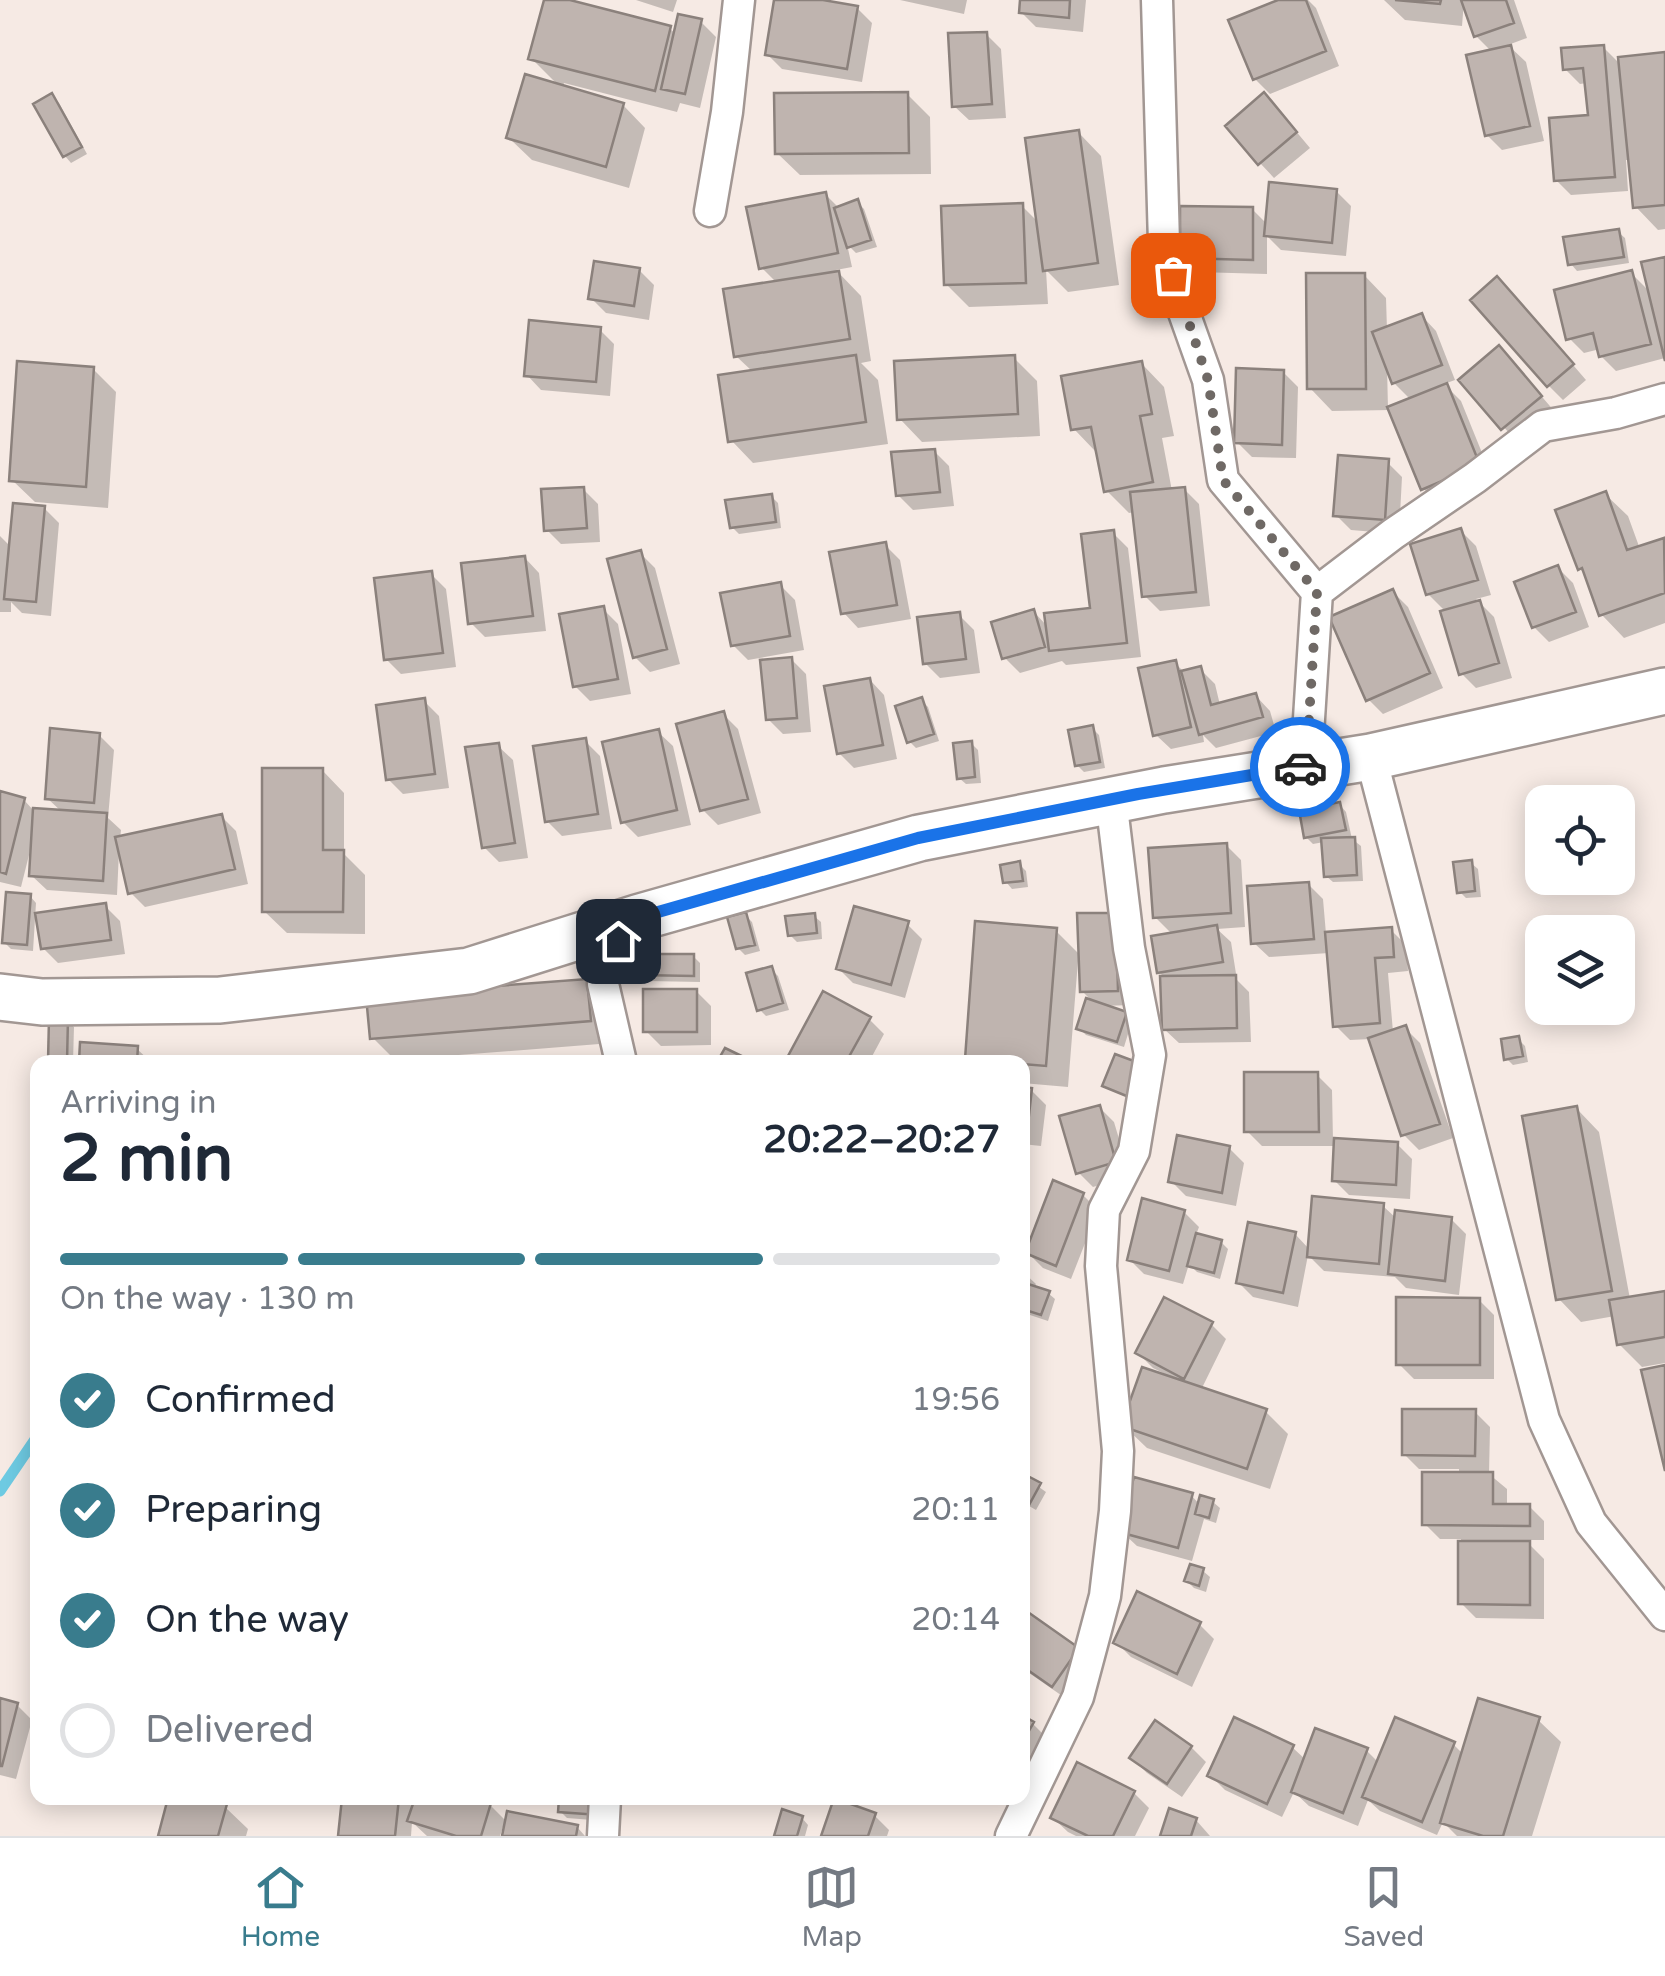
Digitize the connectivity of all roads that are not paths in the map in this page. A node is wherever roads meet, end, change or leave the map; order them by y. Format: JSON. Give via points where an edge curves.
{"nodes":[{"id":1,"x":738,"y":0,"type":"edge"},
{"id":2,"x":1157,"y":0,"type":"edge"},
{"id":3,"x":710,"y":211,"type":"dead end"},
{"id":4,"x":1665,"y":400,"type":"edge"},
{"id":5,"x":1317,"y":592,"type":"junction"},
{"id":6,"x":1665,"y":690,"type":"edge"},
{"id":7,"x":1371,"y":757,"type":"junction"},
{"id":8,"x":1306,"y":766,"type":"junction"},
{"id":9,"x":1111,"y":800,"type":"junction"},
{"id":10,"x":637,"y":918,"type":"junction"},
{"id":11,"x":0,"y":996,"type":"edge"},
{"id":12,"x":619,"y":1055,"type":"edge"},
{"id":13,"x":1665,"y":1614,"type":"edge"},
{"id":14,"x":1030,"y":1797,"type":"edge"},
{"id":15,"x":605,"y":1805,"type":"edge"},
{"id":16,"x":1026,"y":1805,"type":"edge"},
{"id":17,"x":603,"y":1836,"type":"edge"},
{"id":18,"x":1011,"y":1836,"type":"edge"}],
"edges":[{"from":1,"to":3,"type":"street"},
{"from":2,"to":5,"type":"street","via":[[1164,243],[1208,380],[1223,480]]},
{"from":4,"to":5,"type":"street","via":[[1542,426]]},
{"from":5,"to":8,"type":"street"},
{"from":6,"to":7,"type":"street"},
{"from":7,"to":8,"type":"street"},
{"from":7,"to":13,"type":"street","via":[[1544,1420],[1591,1523]]},
{"from":8,"to":9,"type":"street"},
{"from":9,"to":10,"type":"street","via":[[918,838]]},
{"from":9,"to":14,"type":"street","via":[[1150,1055],[1134,1151],[1104,1210],[1101,1266],[1118,1451],[1115,1511],[1105,1596],[1078,1697]]},
{"from":10,"to":11,"type":"street","via":[[469,971],[220,1000],[42,1002]]},
{"from":10,"to":12,"type":"street","via":[[606,958],[603,984]]},
{"from":15,"to":17,"type":"street"},
{"from":16,"to":18,"type":"street"}]}
